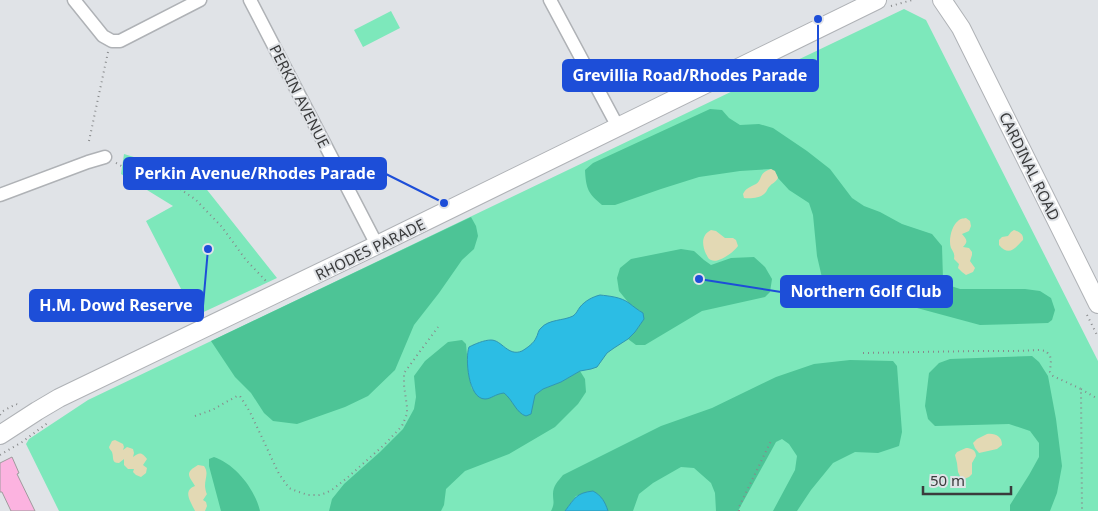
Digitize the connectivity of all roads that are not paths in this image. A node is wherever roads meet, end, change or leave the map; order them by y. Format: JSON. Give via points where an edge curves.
{"nodes":[{"id":1,"x":74,"y":0,"type":"edge"},
{"id":2,"x":200,"y":0,"type":"edge"},
{"id":3,"x":250,"y":0,"type":"edge"},
{"id":4,"x":550,"y":0,"type":"edge"},
{"id":5,"x":877,"y":0,"type":"edge"},
{"id":6,"x":942,"y":0,"type":"edge"},
{"id":7,"x":952,"y":0,"type":"edge"},
{"id":8,"x":961,"y":28,"type":"junction"},
{"id":9,"x":618,"y":127,"type":"junction"},
{"id":10,"x":105,"y":157,"type":"road end"},
{"id":11,"x":0,"y":195,"type":"edge"},
{"id":12,"x":377,"y":245,"type":"junction"},
{"id":13,"x":1098,"y":304,"type":"edge"},
{"id":14,"x":0,"y":435,"type":"edge"}],
"edges":[{"from":1,"to":2,"type":"street","via":[[103,36],[115,41],[124,40]]},
{"from":3,"to":12,"type":"street","name":"PERKIN AVENUE"},
{"from":4,"to":9,"type":"street"},
{"from":5,"to":9,"type":"main road","name":"RHODES PARADE"},
{"from":6,"to":8,"type":"main road","name":"CARDINAL ROAD"},
{"from":7,"to":8,"type":"main road","name":"CARDINAL ROAD"},
{"from":8,"to":13,"type":"main road","name":"CARDINAL ROAD"},
{"from":9,"to":12,"type":"main road","name":"RHODES PARADE"},
{"from":10,"to":11,"type":"street"},
{"from":12,"to":14,"type":"main road","name":"RHODES PARADE","via":[[59,398]]}]}
